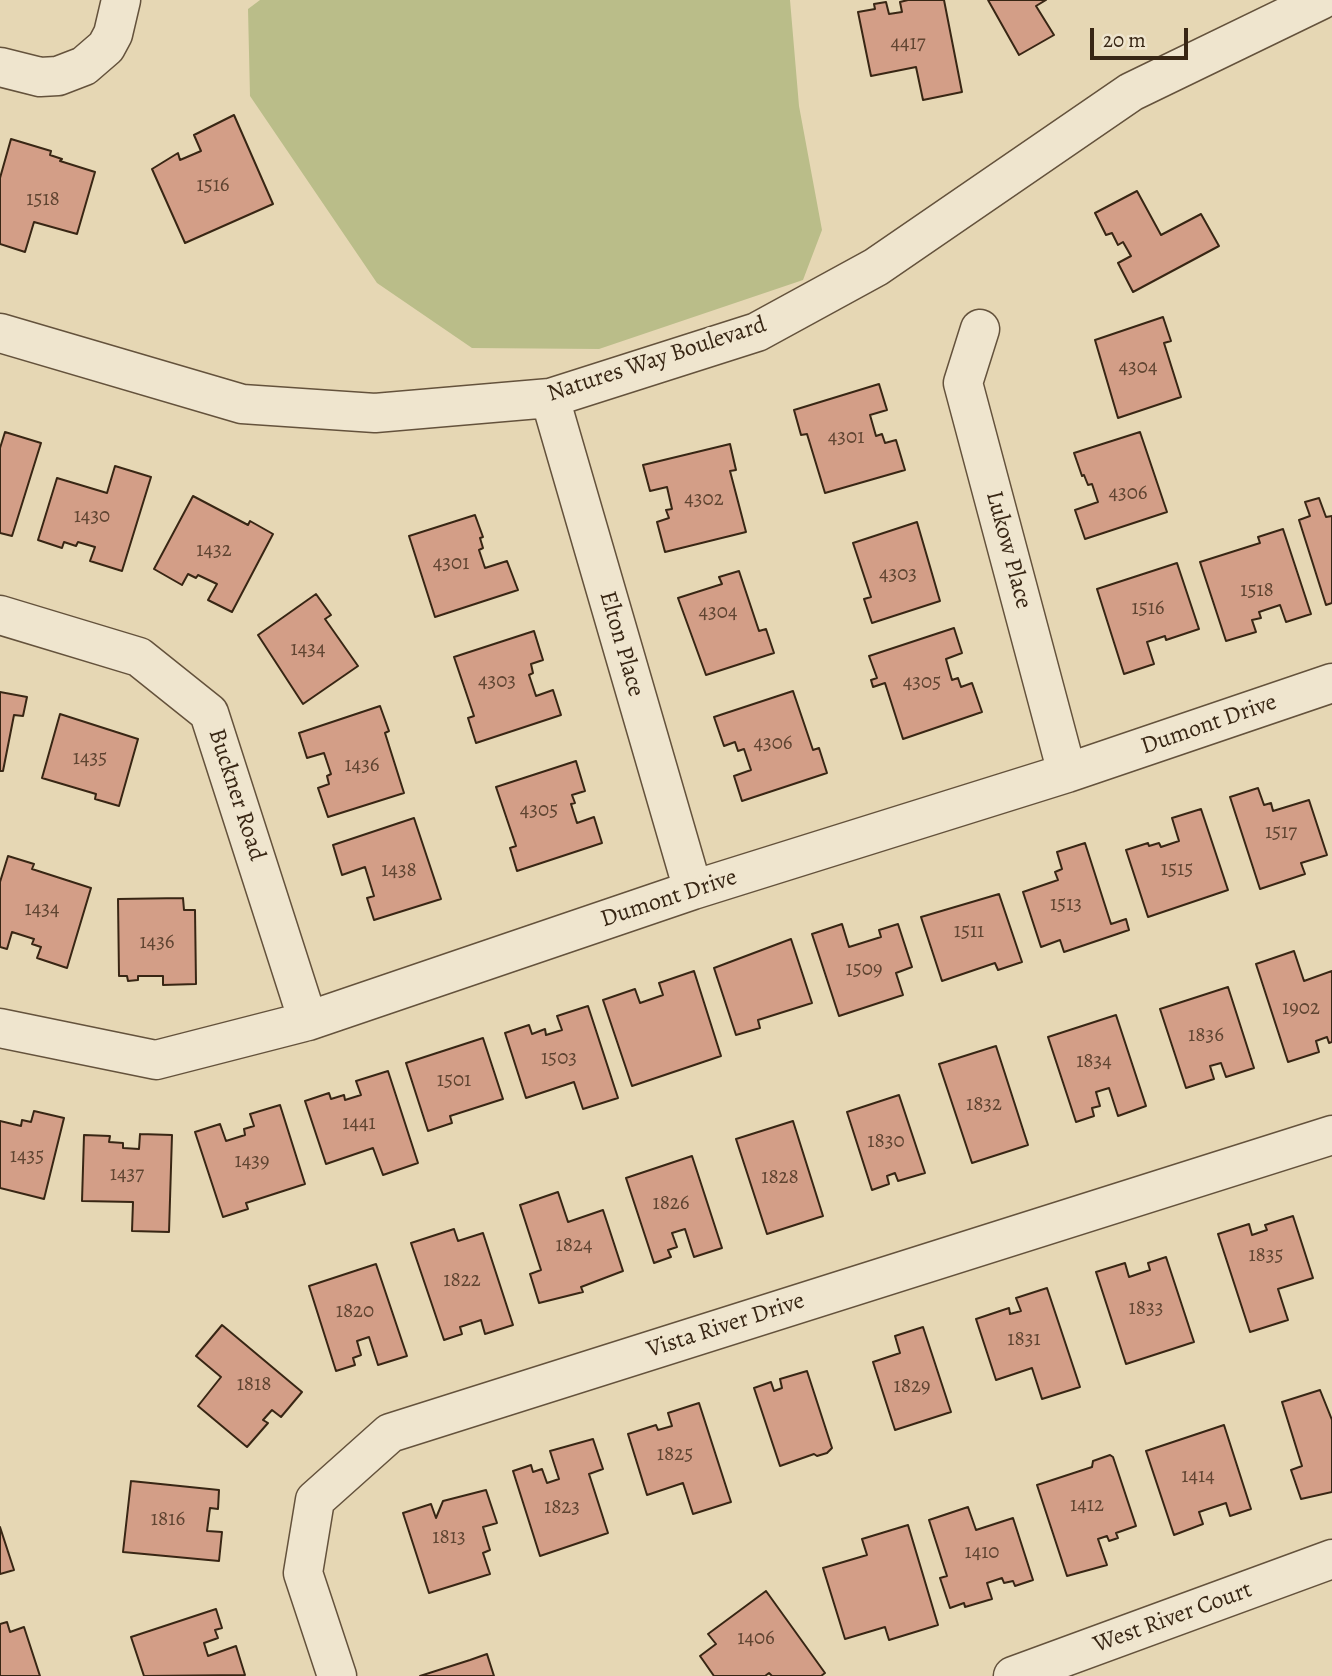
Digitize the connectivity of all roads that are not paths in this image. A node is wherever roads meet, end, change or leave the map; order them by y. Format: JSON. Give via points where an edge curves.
{"nodes":[{"id":1,"x":121,"y":0,"type":"edge"},
{"id":2,"x":1321,"y":0,"type":"edge"},
{"id":3,"x":0,"y":67,"type":"edge"},
{"id":4,"x":980,"y":328,"type":"dead end"},
{"id":5,"x":0,"y":333,"type":"edge"},
{"id":6,"x":550,"y":398,"type":"junction"},
{"id":7,"x":0,"y":615,"type":"edge"},
{"id":8,"x":1332,"y":683,"type":"edge"},
{"id":9,"x":1067,"y":773,"type":"junction"},
{"id":10,"x":693,"y":890,"type":"junction"},
{"id":11,"x":308,"y":1021,"type":"junction"},
{"id":12,"x":0,"y":1028,"type":"edge"},
{"id":13,"x":1332,"y":1135,"type":"edge"},
{"id":14,"x":1332,"y":1559,"type":"edge"},
{"id":15,"x":337,"y":1676,"type":"edge"},
{"id":16,"x":1013,"y":1676,"type":"edge"}],
"edges":[{"from":1,"to":3,"type":"street","via":[[106,47],[84,66],[58,76]]},
{"from":2,"to":6,"type":"street","name":"Natures Way Boulevard","via":[[1131,92],[876,267],[757,332]]},
{"from":4,"to":9,"type":"street","name":"Lukow Place","via":[[962,383]]},
{"from":5,"to":6,"type":"street","name":"Natures Way Boulevard","via":[[242,404],[375,413]]},
{"from":6,"to":10,"type":"street","name":"Elton Place"},
{"from":7,"to":11,"type":"street","name":"Buckner Road","via":[[139,657],[209,713]]},
{"from":8,"to":9,"type":"street","name":"Dumont Drive"},
{"from":9,"to":10,"type":"street","name":"Dumont Drive"},
{"from":10,"to":11,"type":"street","name":"Dumont Drive"},
{"from":11,"to":12,"type":"street","name":"Dumont Drive","via":[[156,1060]]},
{"from":13,"to":15,"type":"street","name":"Vista River Drive","via":[[390,1433],[316,1500],[303,1573]]},
{"from":14,"to":16,"type":"street","name":"West River Court"}]}
